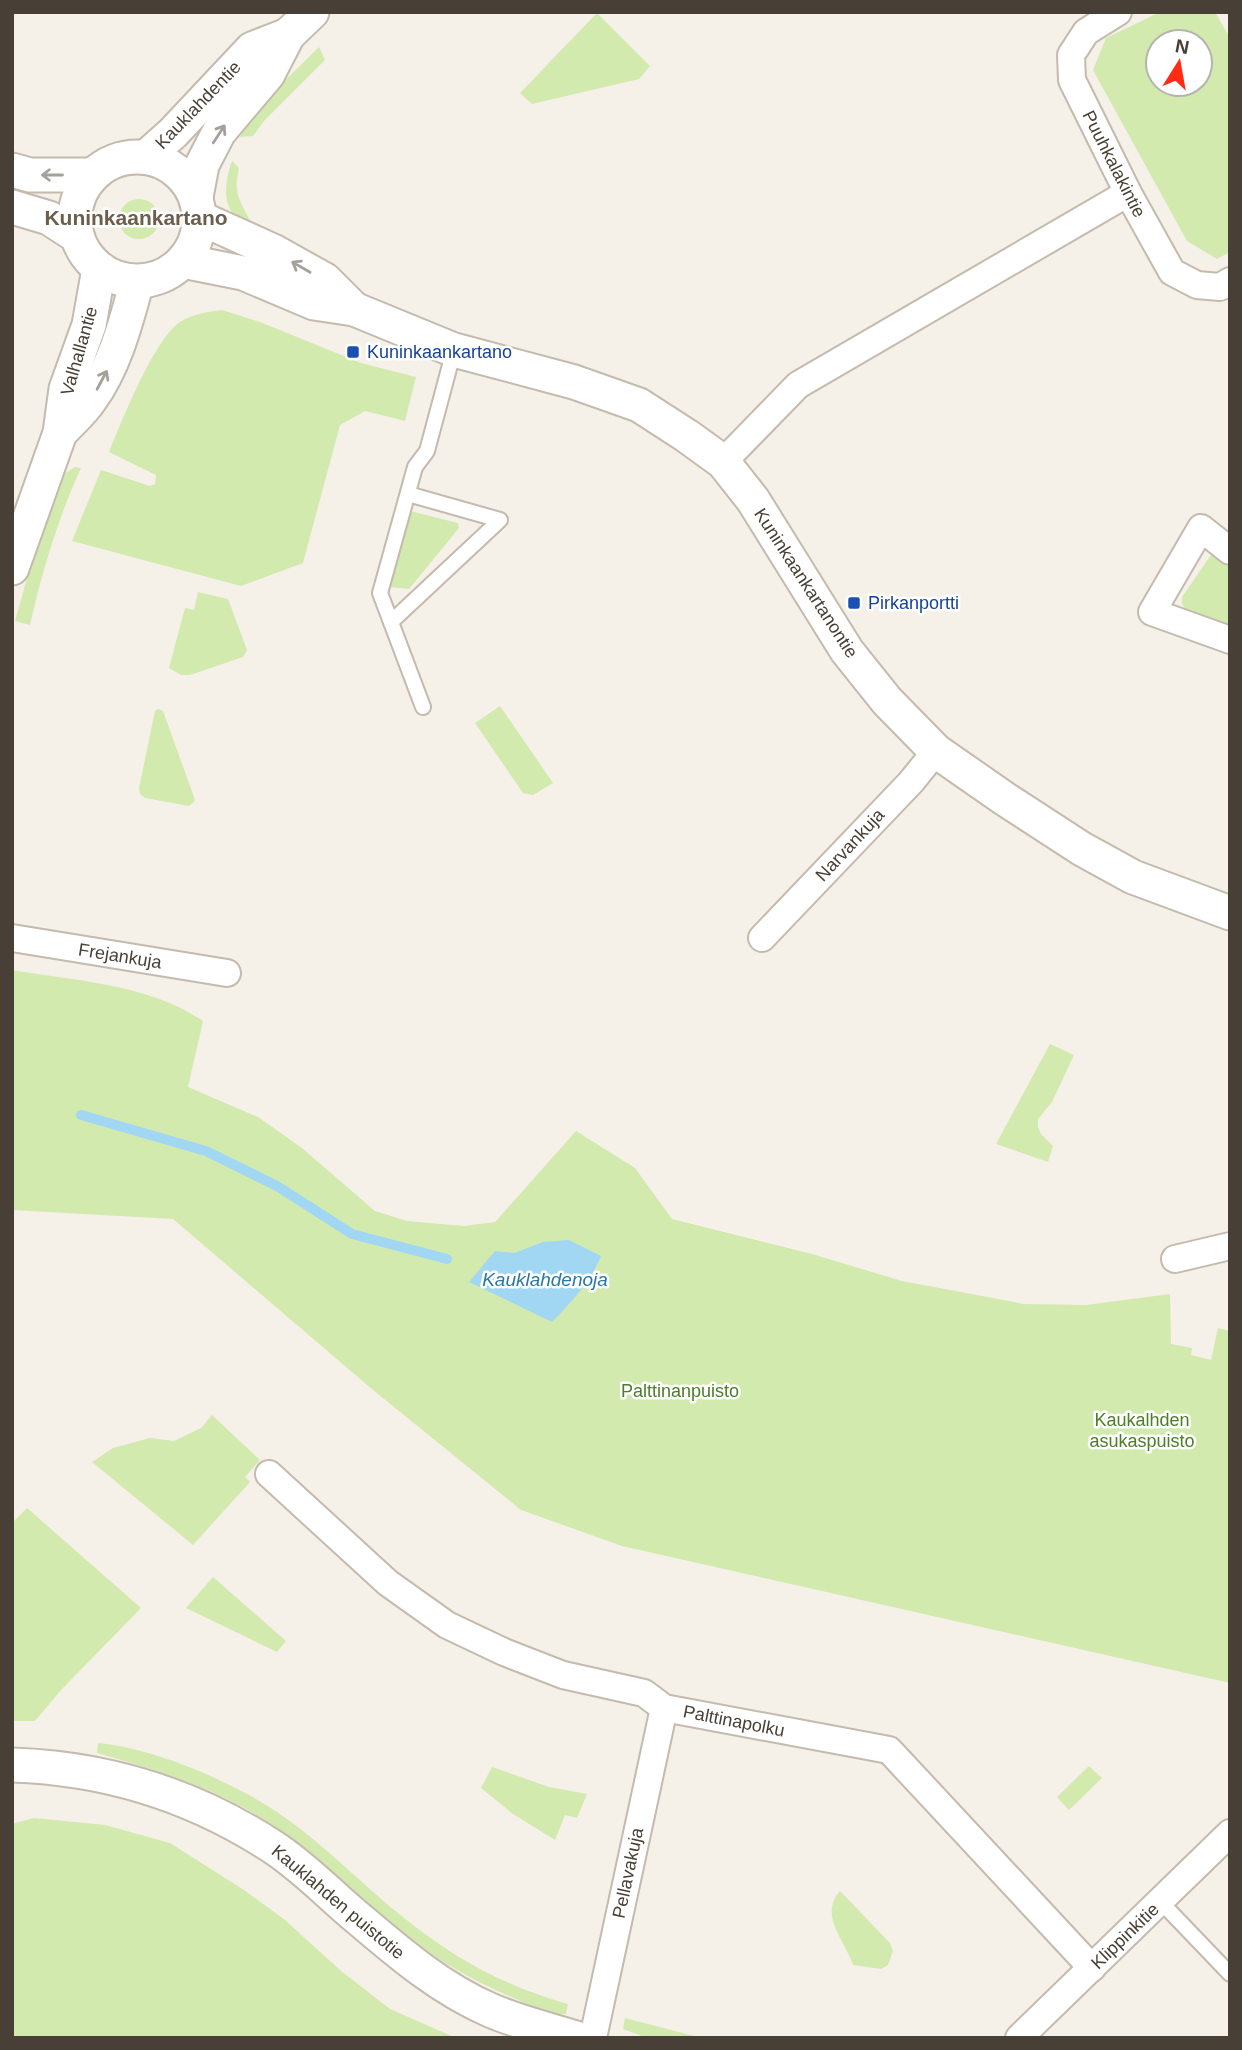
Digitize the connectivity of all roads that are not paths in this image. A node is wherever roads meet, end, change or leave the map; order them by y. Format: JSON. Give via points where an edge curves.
{"nodes":[{"id":1,"x":312,"y":12,"type":"edge"},
{"id":2,"x":1118,"y":12,"type":"edge"},
{"id":3,"x":288,"y":35,"type":"junction"},
{"id":4,"x":146,"y":157,"type":"junction"},
{"id":5,"x":12,"y":170,"type":"edge"},
{"id":6,"x":93,"y":175,"type":"junction"},
{"id":7,"x":1128,"y":193,"type":"junction"},
{"id":8,"x":12,"y":207,"type":"edge"},
{"id":9,"x":198,"y":208,"type":"junction"},
{"id":10,"x":77,"y":236,"type":"junction"},
{"id":11,"x":183,"y":261,"type":"junction"},
{"id":12,"x":99,"y":269,"type":"junction"},
{"id":13,"x":1230,"y":281,"type":"edge"},
{"id":14,"x":136,"y":282,"type":"junction"},
{"id":15,"x":354,"y":309,"type":"junction"},
{"id":16,"x":454,"y":350,"type":"junction"},
{"id":17,"x":60,"y":433,"type":"junction"},
{"id":18,"x":723,"y":462,"type":"junction"},
{"id":19,"x":408,"y":494,"type":"junction"},
{"id":20,"x":1230,"y":551,"type":"edge"},
{"id":21,"x":12,"y":568,"type":"edge"},
{"id":22,"x":391,"y":622,"type":"junction"},
{"id":23,"x":1230,"y":640,"type":"edge"},
{"id":24,"x":423,"y":707,"type":"dead end"},
{"id":25,"x":936,"y":751,"type":"junction"},
{"id":26,"x":1230,"y":913,"type":"edge"},
{"id":27,"x":762,"y":938,"type":"dead end"},
{"id":28,"x":12,"y":939,"type":"edge"},
{"id":29,"x":227,"y":973,"type":"dead end"},
{"id":30,"x":1230,"y":1246,"type":"edge"},
{"id":31,"x":1175,"y":1259,"type":"dead end"},
{"id":32,"x":269,"y":1474,"type":"dead end"},
{"id":33,"x":664,"y":1708,"type":"junction"},
{"id":34,"x":12,"y":1765,"type":"edge"},
{"id":35,"x":1230,"y":1833,"type":"edge"},
{"id":36,"x":1160,"y":1901,"type":"junction"},
{"id":37,"x":1092,"y":1968,"type":"junction"},
{"id":38,"x":1230,"y":1974,"type":"edge"},
{"id":39,"x":576,"y":2038,"type":"edge"},
{"id":40,"x":593,"y":2038,"type":"edge"},
{"id":41,"x":1019,"y":2038,"type":"edge"}],
"edges":[{"from":1,"to":3,"type":"street","name":"Kauklahdentie"},
{"from":2,"to":7,"type":"street","name":"Puuhkalakintie","via":[[1086,32],[1071,55],[1072,80]]},
{"from":3,"to":4,"type":"street","name":"Kauklahdentie","via":[[252,49]]},
{"from":9,"to":3,"type":"street","name":"Kauklahdentie","one_way":true,"via":[[202,165],[219,132],[268,74]]},
{"from":4,"to":6,"type":"street","via":[[118,159]]},
{"from":4,"to":9,"type":"street","via":[[177,170],[188,182]]},
{"from":6,"to":5,"type":"street","one_way":true,"via":[[30,175]]},
{"from":6,"to":10,"type":"street","via":[[76,203]]},
{"from":7,"to":13,"type":"street","name":"Puuhkalakintie","via":[[1171,272],[1197,285],[1220,287]]},
{"from":7,"to":18,"type":"street","via":[[798,385]]},
{"from":8,"to":10,"type":"street","via":[[49,218]]},
{"from":9,"to":11,"type":"street","via":[[196,241]]},
{"from":15,"to":9,"type":"street","name":"Kuninkaankartanontie","one_way":true,"via":[[324,280]]},
{"from":10,"to":12,"type":"street"},
{"from":11,"to":14,"type":"street","via":[[162,276]]},
{"from":11,"to":15,"type":"street","name":"Kuninkaankartanontie","via":[[243,273],[314,303]]},
{"from":12,"to":14,"type":"street"},
{"from":12,"to":17,"type":"street","name":"Valhallantie","via":[[89,325],[66,389]]},
{"from":17,"to":14,"type":"street","name":"Valhallantie","one_way":true,"via":[[90,400],[107,370],[122,337]]},
{"from":15,"to":16,"type":"street","name":"Kuninkaankartanontie"},
{"from":16,"to":18,"type":"street","name":"Kuninkaankartanontie","via":[[574,382],[639,405]]},
{"from":16,"to":19,"type":"lane","via":[[427,451],[415,467]]},
{"from":17,"to":21,"type":"street","name":"Valhallantie"},
{"from":18,"to":25,"type":"street","name":"Kuninkaankartanontie","via":[[753,500],[847,651]]},
{"from":19,"to":22,"type":"lane","via":[[380,593]]},
{"from":19,"to":22,"type":"lane","via":[[500,520]]},
{"from":20,"to":23,"type":"street","via":[[1201,528],[1153,612]]},
{"from":22,"to":24,"type":"lane"},
{"from":25,"to":26,"type":"street","name":"Kuninkaankartanontie","via":[[1113,866]]},
{"from":25,"to":27,"type":"street","name":"Narvankuja"},
{"from":28,"to":29,"type":"street","name":"Frejankuja"},
{"from":30,"to":31,"type":"street"},
{"from":32,"to":33,"type":"street","name":"Palttinapolku","via":[[388,1583],[447,1625],[563,1675],[644,1693]]},
{"from":33,"to":37,"type":"street","name":"Palttinapolku","via":[[889,1750]]},
{"from":33,"to":40,"type":"street","name":"Pellavakuja"},
{"from":34,"to":39,"type":"street","name":"Kauklahden puistotie","via":[[70,1769],[140,1784],[233,1822],[276,1849],[409,1961],[450,1988],[489,2010]]},
{"from":35,"to":36,"type":"street","name":"Klippinkitie"},
{"from":36,"to":37,"type":"street","name":"Klippinkitie"},
{"from":36,"to":38,"type":"lane"},
{"from":37,"to":41,"type":"street","name":"Klippinkitie"}]}
